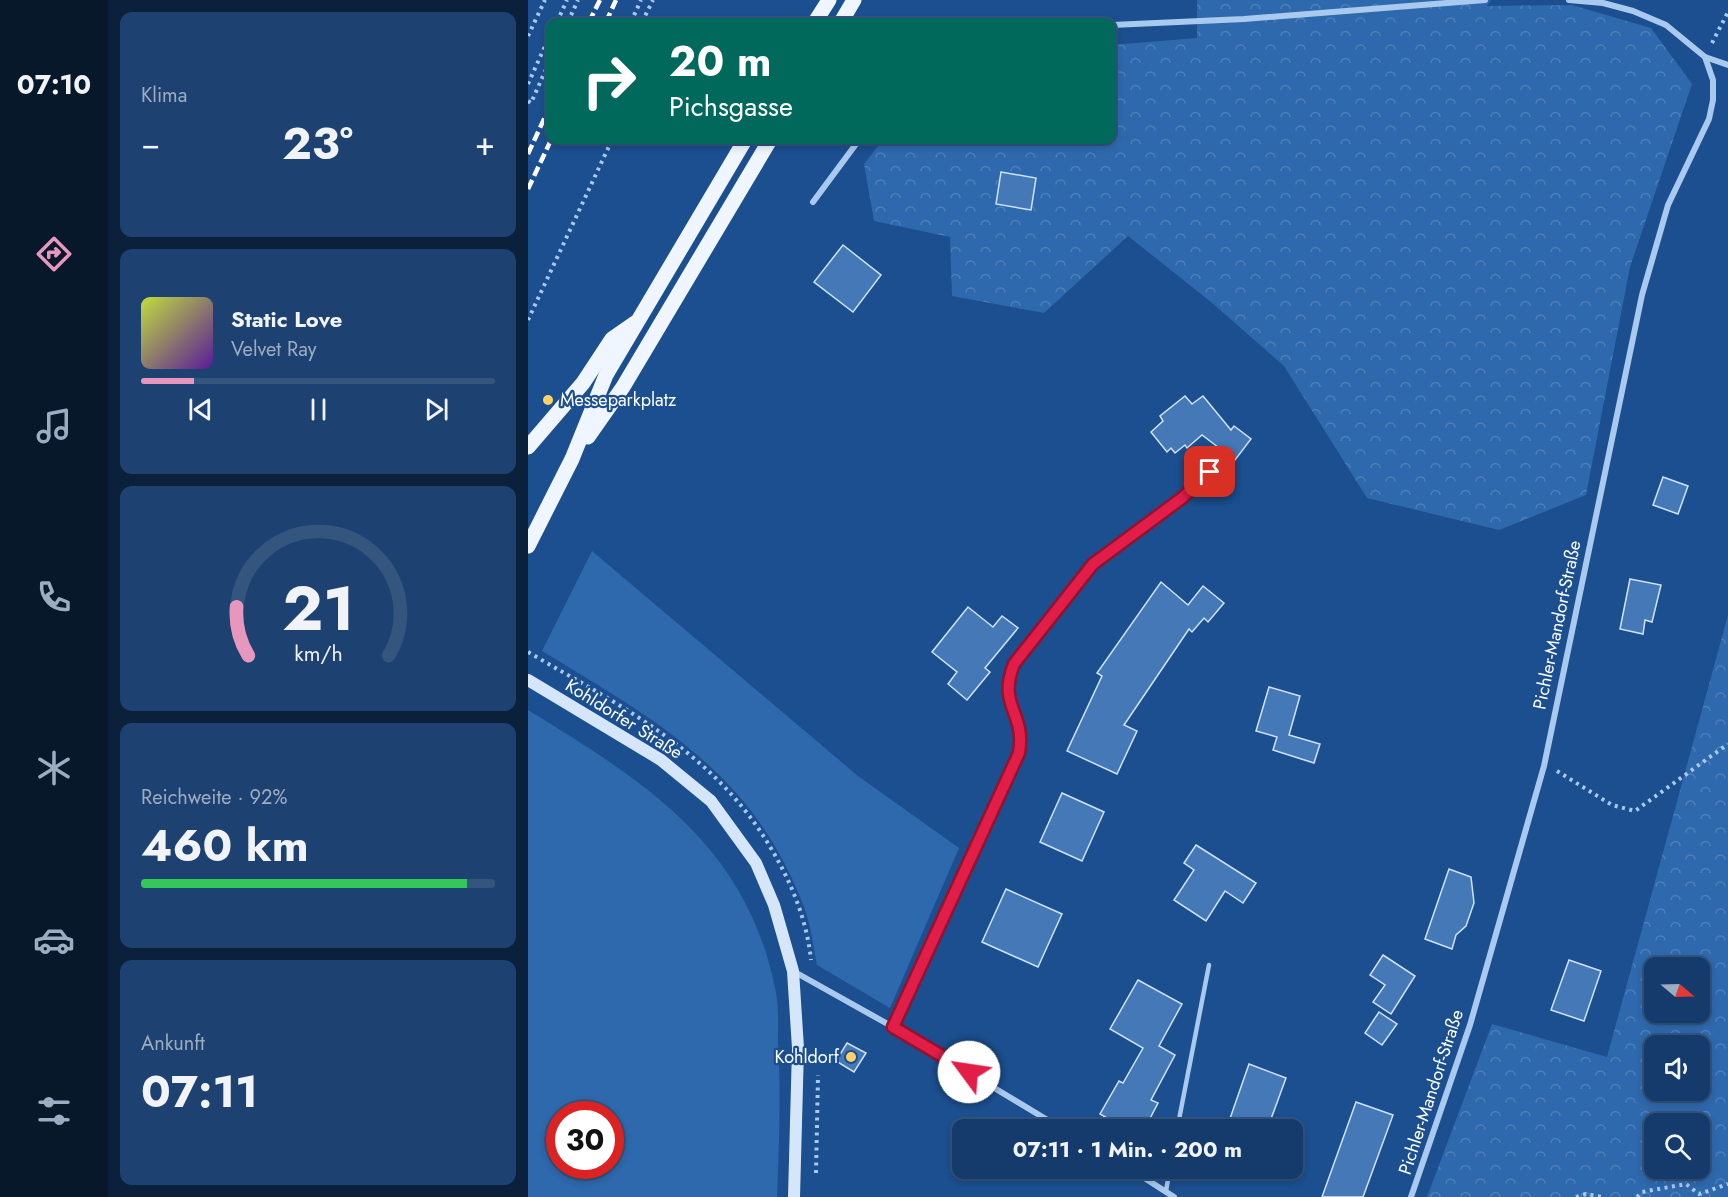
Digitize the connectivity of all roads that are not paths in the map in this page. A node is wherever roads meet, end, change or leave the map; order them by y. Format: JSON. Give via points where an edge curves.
{"nodes":[{"id":1,"x":829,"y":0,"type":"edge"},
{"id":2,"x":854,"y":0,"type":"edge"},
{"id":3,"x":1485,"y":0,"type":"edge"},
{"id":4,"x":1569,"y":0,"type":"edge"},
{"id":5,"x":818,"y":18,"type":"edge"},
{"id":6,"x":843,"y":18,"type":"edge"},
{"id":7,"x":1116,"y":25,"type":"edge"},
{"id":8,"x":1706,"y":57,"type":"junction"},
{"id":9,"x":1728,"y":65,"type":"edge"},
{"id":10,"x":743,"y":144,"type":"edge"},
{"id":11,"x":768,"y":144,"type":"edge"},
{"id":12,"x":856,"y":144,"type":"edge"},
{"id":13,"x":813,"y":202,"type":"dead end"},
{"id":14,"x":638,"y":322,"type":"junction"},
{"id":15,"x":528,"y":447,"type":"edge"},
{"id":16,"x":572,"y":459,"type":"junction"},
{"id":17,"x":1210,"y":472,"type":"dead end"},
{"id":18,"x":528,"y":546,"type":"edge"},
{"id":19,"x":528,"y":680,"type":"edge"},
{"id":20,"x":1209,"y":965,"type":"dead end"},
{"id":21,"x":793,"y":971,"type":"junction"},
{"id":22,"x":893,"y":1027,"type":"junction"},
{"id":23,"x":1046,"y":1119,"type":"edge"},
{"id":24,"x":1179,"y":1119,"type":"edge"},
{"id":25,"x":1147,"y":1179,"type":"edge"},
{"id":26,"x":1168,"y":1179,"type":"edge"},
{"id":27,"x":1166,"y":1191,"type":"junction"},
{"id":28,"x":794,"y":1197,"type":"edge"},
{"id":29,"x":1174,"y":1197,"type":"edge"},
{"id":30,"x":1411,"y":1197,"type":"edge"}],
"edges":[{"from":1,"to":5,"type":"main road"},
{"from":2,"to":6,"type":"main road"},
{"from":3,"to":7,"type":"street"},
{"from":4,"to":8,"type":"street","via":[[1633,11],[1666,25]]},
{"from":8,"to":9,"type":"street"},
{"from":8,"to":30,"type":"street","name":"Pichler-Mandorf-Straße","via":[[1713,80],[1709,119],[1668,205],[1642,295],[1544,766],[1470,1025]]},
{"from":10,"to":14,"type":"main road"},
{"from":11,"to":16,"type":"main road","via":[[623,387]]},
{"from":12,"to":13,"type":"street"},
{"from":14,"to":15,"type":"main road","via":[[612,339],[583,383]]},
{"from":14,"to":16,"type":"main road","via":[[606,375]]},
{"from":16,"to":18,"type":"main road"},
{"from":17,"to":22,"type":"street","via":[[1182,498],[1093,564],[1014,664],[1007,681],[1007,697],[1020,725],[1019,753]]},
{"from":19,"to":21,"type":"street","name":"Kohldorfer Straße","via":[[661,760],[711,801],[756,863],[774,904]]},
{"from":20,"to":24,"type":"lane"},
{"from":21,"to":22,"type":"street"},
{"from":21,"to":28,"type":"street","name":"Kohldorfer Straße","via":[[798,1048]]},
{"from":22,"to":23,"type":"street"},
{"from":25,"to":27,"type":"street"},
{"from":26,"to":27,"type":"lane"},
{"from":27,"to":29,"type":"street"}]}
